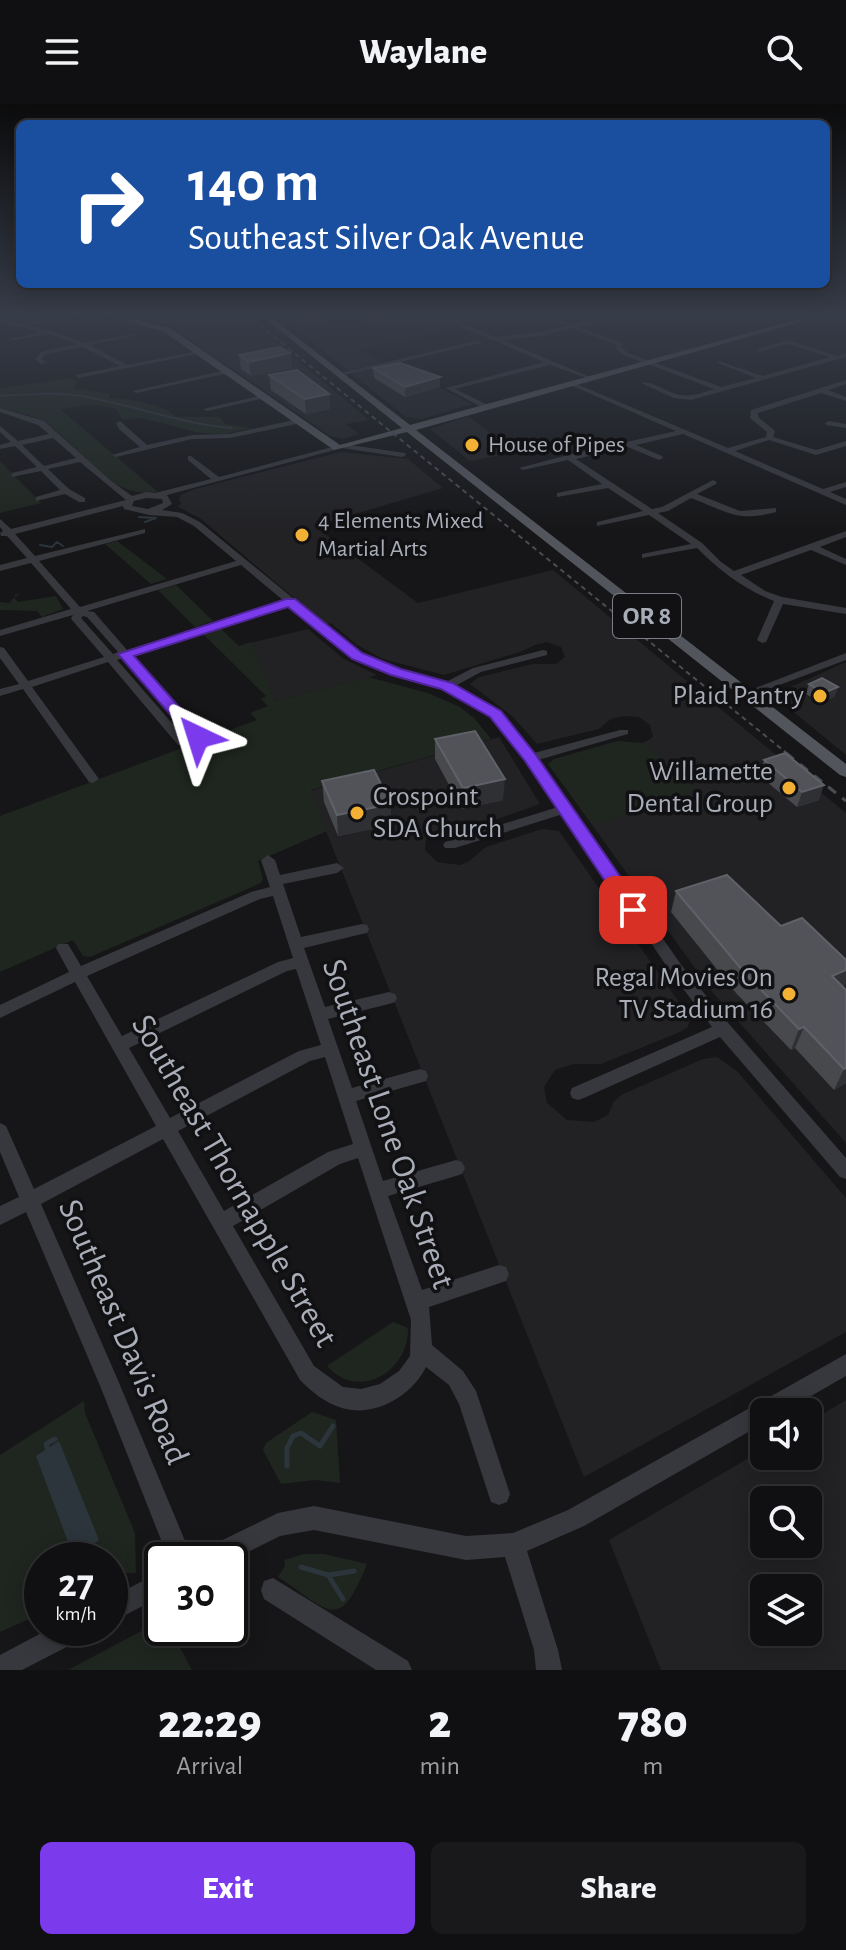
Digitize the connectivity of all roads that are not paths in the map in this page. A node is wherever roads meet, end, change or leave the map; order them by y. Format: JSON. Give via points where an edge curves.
{"nodes":[{"id":1,"x":155,"y":387,"type":"edge"},
{"id":2,"x":249,"y":387,"type":"edge"},
{"id":3,"x":357,"y":387,"type":"edge"},
{"id":4,"x":453,"y":387,"type":"edge"},
{"id":5,"x":555,"y":387,"type":"edge"},
{"id":6,"x":579,"y":387,"type":"edge"},
{"id":7,"x":655,"y":387,"type":"edge"},
{"id":8,"x":714,"y":387,"type":"edge"},
{"id":9,"x":733,"y":387,"type":"edge"},
{"id":10,"x":833,"y":387,"type":"edge"},
{"id":11,"x":722,"y":390,"type":"junction"},
{"id":12,"x":136,"y":391,"type":"dead end"},
{"id":13,"x":823,"y":391,"type":"junction"},
{"id":14,"x":263,"y":397,"type":"junction"},
{"id":15,"x":846,"y":399,"type":"edge"},
{"id":16,"x":483,"y":406,"type":"junction"},
{"id":17,"x":207,"y":409,"type":"dead end"},
{"id":18,"x":0,"y":410,"type":"edge"},
{"id":19,"x":389,"y":412,"type":"junction"},
{"id":20,"x":298,"y":421,"type":"junction"},
{"id":21,"x":120,"y":423,"type":"dead end"},
{"id":22,"x":829,"y":423,"type":"dead end"},
{"id":23,"x":846,"y":426,"type":"edge"},
{"id":24,"x":408,"y":427,"type":"junction"},
{"id":25,"x":0,"y":428,"type":"edge"},
{"id":26,"x":684,"y":432,"type":"junction"},
{"id":27,"x":379,"y":433,"type":"junction"},
{"id":28,"x":55,"y":435,"type":"junction"},
{"id":29,"x":769,"y":438,"type":"junction"},
{"id":30,"x":367,"y":440,"type":"junction"},
{"id":31,"x":846,"y":443,"type":"edge"},
{"id":32,"x":17,"y":444,"type":"junction"},
{"id":33,"x":630,"y":445,"type":"junction"},
{"id":34,"x":0,"y":447,"type":"edge"},
{"id":35,"x":341,"y":447,"type":"junction"},
{"id":36,"x":146,"y":448,"type":"junction"},
{"id":37,"x":727,"y":451,"type":"junction"},
{"id":38,"x":116,"y":455,"type":"dead end"},
{"id":39,"x":402,"y":455,"type":"dead end"},
{"id":40,"x":568,"y":457,"type":"junction"},
{"id":41,"x":191,"y":458,"type":"dead end"},
{"id":42,"x":659,"y":458,"type":"dead end"},
{"id":43,"x":82,"y":459,"type":"junction"},
{"id":44,"x":42,"y":468,"type":"junction"},
{"id":45,"x":523,"y":468,"type":"dead end"},
{"id":46,"x":15,"y":475,"type":"dead end"},
{"id":47,"x":217,"y":479,"type":"junction"},
{"id":48,"x":713,"y":482,"type":"dead end"},
{"id":49,"x":846,"y":484,"type":"edge"},
{"id":50,"x":609,"y":485,"type":"junction"},
{"id":51,"x":185,"y":488,"type":"junction"},
{"id":52,"x":119,"y":489,"type":"junction"},
{"id":53,"x":66,"y":491,"type":"junction"},
{"id":54,"x":822,"y":492,"type":"junction"},
{"id":55,"x":146,"y":495,"type":"junction"},
{"id":56,"x":158,"y":495,"type":"junction"},
{"id":57,"x":560,"y":495,"type":"dead end"},
{"id":58,"x":691,"y":495,"type":"junction"},
{"id":59,"x":39,"y":499,"type":"dead end"},
{"id":60,"x":82,"y":500,"type":"dead end"},
{"id":61,"x":168,"y":502,"type":"junction"},
{"id":62,"x":846,"y":502,"type":"edge"},
{"id":63,"x":129,"y":503,"type":"junction"},
{"id":64,"x":773,"y":510,"type":"dead end"},
{"id":65,"x":154,"y":511,"type":"junction"},
{"id":66,"x":650,"y":513,"type":"junction"},
{"id":67,"x":179,"y":515,"type":"junction"},
{"id":68,"x":0,"y":522,"type":"edge"},
{"id":69,"x":600,"y":524,"type":"dead end"},
{"id":70,"x":142,"y":531,"type":"dead end"},
{"id":71,"x":5,"y":534,"type":"edge"},
{"id":72,"x":846,"y":534,"type":"edge"},
{"id":73,"x":699,"y":545,"type":"junction"},
{"id":74,"x":813,"y":547,"type":"junction"},
{"id":75,"x":645,"y":556,"type":"dead end"},
{"id":76,"x":34,"y":559,"type":"junction"},
{"id":77,"x":243,"y":562,"type":"junction"},
{"id":78,"x":846,"y":562,"type":"edge"},
{"id":79,"x":0,"y":568,"type":"edge"},
{"id":80,"x":734,"y":574,"type":"junction"},
{"id":81,"x":780,"y":600,"type":"junction"},
{"id":82,"x":290,"y":602,"type":"junction"},
{"id":83,"x":846,"y":611,"type":"edge"},
{"id":84,"x":79,"y":612,"type":"junction"},
{"id":85,"x":0,"y":633,"type":"edge"},
{"id":86,"x":762,"y":640,"type":"dead end"},
{"id":87,"x":0,"y":650,"type":"edge"},
{"id":88,"x":543,"y":653,"type":"dead end"},
{"id":89,"x":125,"y":654,"type":"junction"},
{"id":90,"x":846,"y":656,"type":"edge"},
{"id":91,"x":111,"y":659,"type":"junction"},
{"id":92,"x":26,"y":685,"type":"junction"},
{"id":93,"x":447,"y":686,"type":"junction"},
{"id":94,"x":0,"y":693,"type":"edge"},
{"id":95,"x":746,"y":694,"type":"junction"},
{"id":96,"x":624,"y":732,"type":"dead end"},
{"id":97,"x":531,"y":758,"type":"junction"},
{"id":98,"x":846,"y":772,"type":"edge"},
{"id":99,"x":93,"y":779,"type":"dead end"},
{"id":100,"x":564,"y":809,"type":"junction"},
{"id":101,"x":450,"y":845,"type":"dead end"},
{"id":102,"x":268,"y":860,"type":"dead end"},
{"id":103,"x":337,"y":868,"type":"dead end"},
{"id":104,"x":276,"y":886,"type":"junction"},
{"id":105,"x":362,"y":929,"type":"dead end"},
{"id":106,"x":296,"y":944,"type":"junction"},
{"id":107,"x":63,"y":948,"type":"dead end"},
{"id":108,"x":301,"y":962,"type":"junction"},
{"id":109,"x":78,"y":974,"type":"junction"},
{"id":110,"x":389,"y":998,"type":"dead end"},
{"id":111,"x":0,"y":1012,"type":"edge"},
{"id":112,"x":319,"y":1015,"type":"junction"},
{"id":113,"x":723,"y":1029,"type":"junction"},
{"id":114,"x":119,"y":1045,"type":"junction"},
{"id":115,"x":330,"y":1049,"type":"junction"},
{"id":116,"x":420,"y":1076,"type":"dead end"},
{"id":117,"x":578,"y":1093,"type":"dead end"},
{"id":118,"x":346,"y":1097,"type":"junction"},
{"id":119,"x":168,"y":1129,"type":"junction"},
{"id":120,"x":0,"y":1131,"type":"edge"},
{"id":121,"x":363,"y":1148,"type":"junction"},
{"id":122,"x":456,"y":1168,"type":"dead end"},
{"id":123,"x":846,"y":1171,"type":"edge"},
{"id":124,"x":377,"y":1191,"type":"junction"},
{"id":125,"x":30,"y":1200,"type":"junction"},
{"id":126,"x":0,"y":1216,"type":"edge"},
{"id":127,"x":221,"y":1223,"type":"junction"},
{"id":128,"x":499,"y":1274,"type":"dead end"},
{"id":129,"x":418,"y":1301,"type":"junction"},
{"id":130,"x":422,"y":1350,"type":"junction"},
{"id":131,"x":846,"y":1364,"type":"edge"},
{"id":132,"x":499,"y":1494,"type":"dead end"},
{"id":133,"x":173,"y":1542,"type":"edge"},
{"id":134,"x":243,"y":1542,"type":"edge"},
{"id":135,"x":513,"y":1545,"type":"junction"},
{"id":136,"x":273,"y":1590,"type":"dead end"},
{"id":137,"x":42,"y":1646,"type":"edge"},
{"id":138,"x":0,"y":1668,"type":"edge"},
{"id":139,"x":399,"y":1670,"type":"edge"},
{"id":140,"x":549,"y":1670,"type":"edge"}],
"edges":[{"from":1,"to":12,"type":"street"},
{"from":2,"to":14,"type":"main road"},
{"from":3,"to":19,"type":"main road","number":"OR 8"},
{"from":4,"to":16,"type":"street"},
{"from":5,"to":16,"type":"main road"},
{"from":6,"to":26,"type":"street"},
{"from":7,"to":11,"type":"street","via":[[684,398]]},
{"from":8,"to":11,"type":"street"},
{"from":9,"to":11,"type":"street"},
{"from":10,"to":13,"type":"street"},
{"from":13,"to":15,"type":"street"},
{"from":13,"to":29,"type":"street","via":[[754,412],[754,418],[771,431]]},
{"from":14,"to":17,"type":"street"},
{"from":14,"to":20,"type":"main road"},
{"from":16,"to":24,"type":"main road"},
{"from":18,"to":28,"type":"street","via":[[32,418]]},
{"from":19,"to":24,"type":"main road","number":"OR 8"},
{"from":19,"to":27,"type":"main road","via":[[387,428]]},
{"from":20,"to":35,"type":"main road"},
{"from":20,"to":36,"type":"street"},
{"from":21,"to":36,"type":"street"},
{"from":22,"to":23,"type":"street"},
{"from":24,"to":27,"type":"main road"},
{"from":24,"to":30,"type":"main road"},
{"from":24,"to":95,"type":"main road","number":"OR 8"},
{"from":25,"to":32,"type":"street"},
{"from":26,"to":33,"type":"street"},
{"from":26,"to":37,"type":"street"},
{"from":27,"to":30,"type":"main road"},
{"from":28,"to":32,"type":"street"},
{"from":28,"to":43,"type":"street"},
{"from":29,"to":31,"type":"street","via":[[816,453]]},
{"from":29,"to":37,"type":"street"},
{"from":30,"to":35,"type":"main road"},
{"from":32,"to":34,"type":"street"},
{"from":32,"to":44,"type":"street"},
{"from":33,"to":40,"type":"street"},
{"from":33,"to":42,"type":"street"},
{"from":35,"to":39,"type":"street"},
{"from":35,"to":47,"type":"street"},
{"from":36,"to":38,"type":"street"},
{"from":37,"to":54,"type":"street"},
{"from":40,"to":45,"type":"street"},
{"from":40,"to":50,"type":"street"},
{"from":41,"to":47,"type":"street"},
{"from":43,"to":44,"type":"street"},
{"from":43,"to":52,"type":"street"},
{"from":44,"to":46,"type":"street"},
{"from":44,"to":53,"type":"street"},
{"from":47,"to":51,"type":"street"},
{"from":48,"to":58,"type":"street"},
{"from":49,"to":54,"type":"street"},
{"from":50,"to":57,"type":"street"},
{"from":50,"to":66,"type":"street"},
{"from":51,"to":56,"type":"street"},
{"from":51,"to":61,"type":"street"},
{"from":52,"to":55,"type":"street"},
{"from":52,"to":63,"type":"street"},
{"from":53,"to":59,"type":"street"},
{"from":53,"to":60,"type":"street"},
{"from":54,"to":62,"type":"street"},
{"from":55,"to":56,"type":"street"},
{"from":55,"to":63,"type":"street"},
{"from":56,"to":61,"type":"street"},
{"from":58,"to":64,"type":"street","via":[[742,517]]},
{"from":58,"to":66,"type":"street"},
{"from":61,"to":65,"type":"street"},
{"from":61,"to":67,"type":"street"},
{"from":63,"to":65,"type":"street"},
{"from":63,"to":71,"type":"street"},
{"from":65,"to":67,"type":"street"},
{"from":66,"to":69,"type":"street"},
{"from":66,"to":73,"type":"street"},
{"from":67,"to":77,"type":"street"},
{"from":68,"to":71,"type":"street"},
{"from":70,"to":76,"type":"street"},
{"from":71,"to":76,"type":"street"},
{"from":72,"to":74,"type":"street"},
{"from":73,"to":75,"type":"street"},
{"from":73,"to":80,"type":"street"},
{"from":74,"to":78,"type":"street"},
{"from":74,"to":80,"type":"street"},
{"from":76,"to":79,"type":"street"},
{"from":76,"to":84,"type":"street"},
{"from":77,"to":82,"type":"street"},
{"from":77,"to":84,"type":"street"},
{"from":80,"to":81,"type":"street"},
{"from":81,"to":83,"type":"street"},
{"from":81,"to":86,"type":"street"},
{"from":82,"to":89,"type":"street"},
{"from":82,"to":93,"type":"street","via":[[357,656]]},
{"from":84,"to":85,"type":"street"},
{"from":84,"to":89,"type":"street","via":[[90,614]]},
{"from":84,"to":91,"type":"street","via":[[76,618]]},
{"from":87,"to":92,"type":"street"},
{"from":88,"to":93,"type":"street","via":[[477,670]]},
{"from":89,"to":91,"type":"street"},
{"from":89,"to":91,"type":"street","via":[[197,738],[182,742]]},
{"from":90,"to":95,"type":"street"},
{"from":91,"to":92,"type":"street"},
{"from":92,"to":94,"type":"street"},
{"from":92,"to":99,"type":"street"},
{"from":93,"to":97,"type":"street","via":[[496,714]]},
{"from":95,"to":98,"type":"main road","number":"OR 8"},
{"from":96,"to":97,"type":"street"},
{"from":97,"to":100,"type":"street"},
{"from":100,"to":101,"type":"street"},
{"from":100,"to":113,"type":"street"},
{"from":102,"to":104,"type":"street","name":"Southeast Lone Oak Street"},
{"from":103,"to":104,"type":"street"},
{"from":104,"to":106,"type":"street","name":"Southeast Lone Oak Street"},
{"from":104,"to":109,"type":"street"},
{"from":105,"to":106,"type":"street"},
{"from":106,"to":108,"type":"street","name":"Southeast Lone Oak Street"},
{"from":107,"to":109,"type":"street","name":"Southeast Thornapple Street"},
{"from":108,"to":112,"type":"street","name":"Southeast Lone Oak Street"},
{"from":108,"to":114,"type":"street"},
{"from":109,"to":111,"type":"street"},
{"from":109,"to":114,"type":"street","name":"Southeast Thornapple Street"},
{"from":110,"to":112,"type":"street"},
{"from":112,"to":115,"type":"street","name":"Southeast Lone Oak Street"},
{"from":113,"to":117,"type":"street"},
{"from":113,"to":123,"type":"street"},
{"from":114,"to":119,"type":"street","name":"Southeast Thornapple Street"},
{"from":115,"to":118,"type":"street","name":"Southeast Lone Oak Street"},
{"from":115,"to":119,"type":"street","via":[[305,1056]]},
{"from":116,"to":118,"type":"street"},
{"from":118,"to":121,"type":"street","name":"Southeast Lone Oak Street"},
{"from":119,"to":125,"type":"street"},
{"from":119,"to":127,"type":"street","name":"Southeast Thornapple Street"},
{"from":120,"to":125,"type":"street","name":"Southeast Davis Road"},
{"from":121,"to":124,"type":"street","name":"Southeast Lone Oak Street"},
{"from":121,"to":127,"type":"street","via":[[334,1158]]},
{"from":122,"to":124,"type":"street"},
{"from":124,"to":129,"type":"street","name":"Southeast Lone Oak Street"},
{"from":125,"to":126,"type":"street"},
{"from":125,"to":133,"type":"street","name":"Southeast Davis Road"},
{"from":127,"to":130,"type":"street","name":"Southeast Thornapple Street","via":[[307,1373],[324,1388],[348,1399],[382,1395],[404,1381]]},
{"from":128,"to":129,"type":"street"},
{"from":129,"to":130,"type":"street","name":"Southeast Lone Oak Street"},
{"from":130,"to":132,"type":"street","via":[[456,1378],[468,1399]]},
{"from":131,"to":135,"type":"street","via":[[576,1518]]},
{"from":134,"to":135,"type":"street","via":[[278,1525],[314,1518],[466,1548]]},
{"from":135,"to":140,"type":"street"},
{"from":136,"to":139,"type":"street"},
{"from":137,"to":138,"type":"street"}]}
